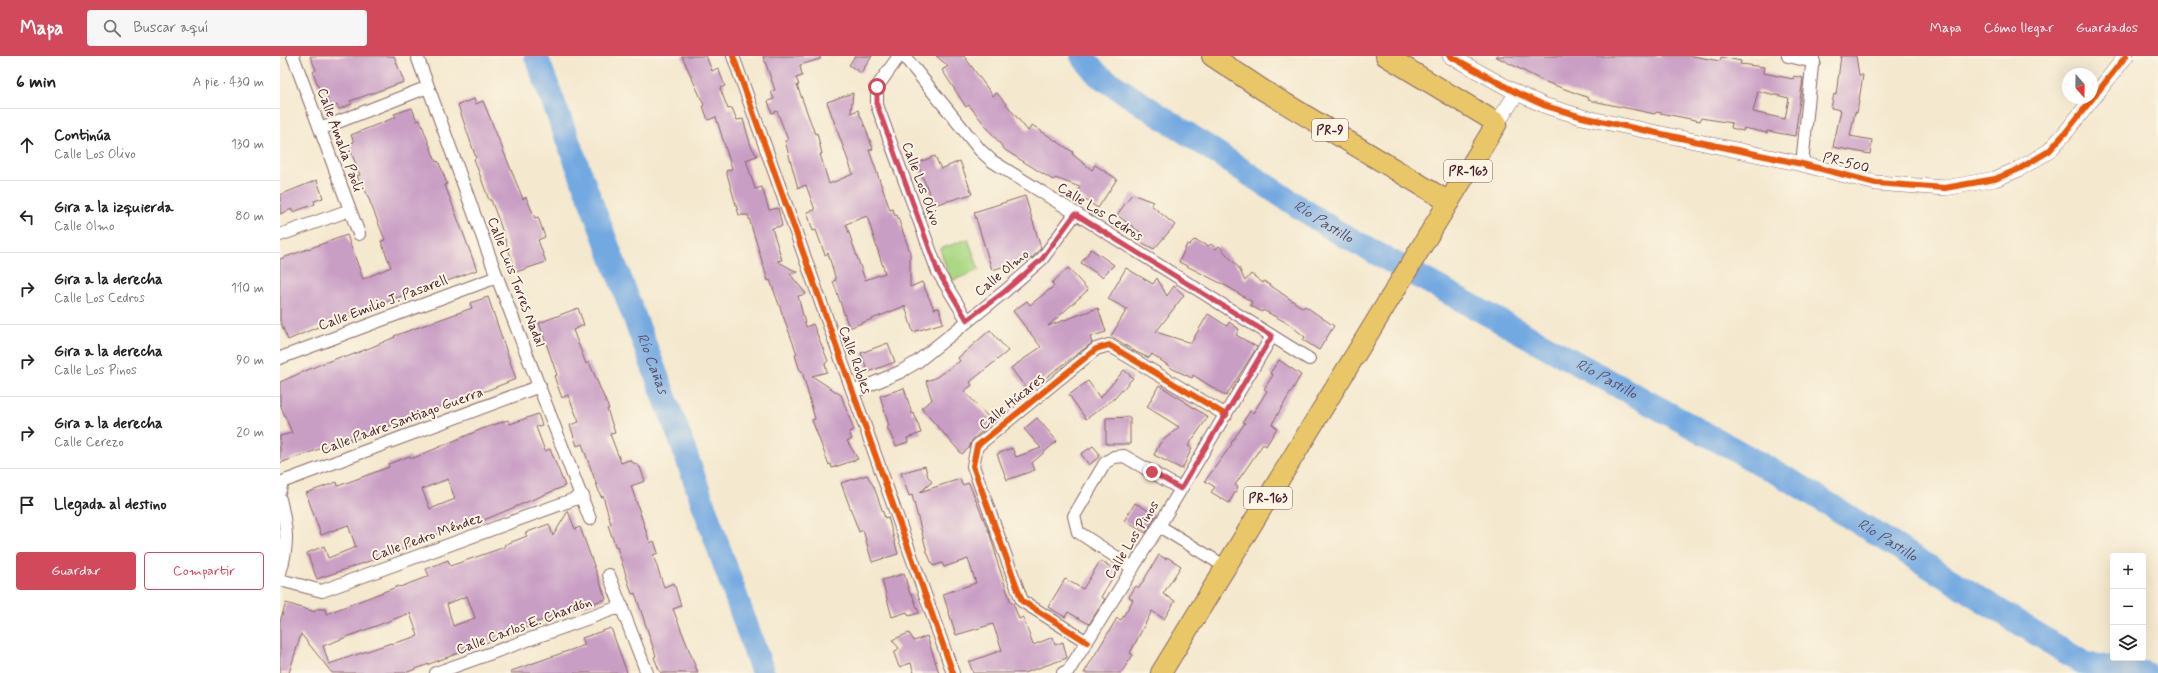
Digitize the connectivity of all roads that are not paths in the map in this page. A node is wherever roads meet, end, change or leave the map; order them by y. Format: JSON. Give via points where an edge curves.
{"nodes":[{"id":1,"x":293,"y":56,"type":"edge"},
{"id":2,"x":417,"y":56,"type":"edge"},
{"id":3,"x":733,"y":56,"type":"edge"},
{"id":4,"x":898,"y":56,"type":"edge"},
{"id":5,"x":904,"y":56,"type":"edge"},
{"id":6,"x":1212,"y":56,"type":"edge"},
{"id":7,"x":1386,"y":56,"type":"edge"},
{"id":8,"x":1450,"y":56,"type":"edge"},
{"id":9,"x":1788,"y":56,"type":"edge"},
{"id":10,"x":2126,"y":56,"type":"edge"},
{"id":11,"x":1814,"y":59,"type":"edge"},
{"id":12,"x":428,"y":88,"type":"junction"},
{"id":13,"x":1517,"y":93,"type":"junction"},
{"id":14,"x":1497,"y":123,"type":"junction"},
{"id":15,"x":320,"y":129,"type":"junction"},
{"id":16,"x":1802,"y":164,"type":"junction"},
{"id":17,"x":1449,"y":202,"type":"junction"},
{"id":18,"x":350,"y":210,"type":"junction"},
{"id":19,"x":1075,"y":214,"type":"junction"},
{"id":20,"x":359,"y":234,"type":"dead end"},
{"id":21,"x":280,"y":235,"type":"edge"},
{"id":22,"x":498,"y":277,"type":"junction"},
{"id":23,"x":967,"y":320,"type":"junction"},
{"id":24,"x":1272,"y":336,"type":"junction"},
{"id":25,"x":280,"y":358,"type":"edge"},
{"id":26,"x":1309,"y":359,"type":"dead end"},
{"id":27,"x":540,"y":386,"type":"junction"},
{"id":28,"x":853,"y":392,"type":"junction"},
{"id":29,"x":1226,"y":415,"type":"junction"},
{"id":30,"x":1181,"y":489,"type":"junction"},
{"id":31,"x":280,"y":490,"type":"edge"},
{"id":32,"x":582,"y":496,"type":"junction"},
{"id":33,"x":280,"y":499,"type":"edge"},
{"id":34,"x":590,"y":519,"type":"dead end"},
{"id":35,"x":1159,"y":526,"type":"junction"},
{"id":36,"x":1226,"y":567,"type":"junction"},
{"id":37,"x":1133,"y":568,"type":"junction"},
{"id":38,"x":280,"y":573,"type":"edge"},
{"id":39,"x":609,"y":575,"type":"dead end"},
{"id":40,"x":280,"y":580,"type":"edge"},
{"id":41,"x":622,"y":606,"type":"junction"},
{"id":42,"x":1087,"y":642,"type":"junction"},
{"id":43,"x":436,"y":673,"type":"edge"},
{"id":44,"x":647,"y":673,"type":"edge"},
{"id":45,"x":953,"y":673,"type":"edge"},
{"id":46,"x":1063,"y":673,"type":"edge"},
{"id":47,"x":1161,"y":673,"type":"edge"}],
"edges":[{"from":1,"to":15,"type":"street","name":"Calle Amalia Paoli"},
{"from":2,"to":12,"type":"street","name":"Calle Luis Torres Nadal"},
{"from":3,"to":28,"type":"street","name":"Calle Robles"},
{"from":4,"to":23,"type":"street","name":"Calle Los Olivo","via":[[877,87],[877,105],[938,272]]},
{"from":5,"to":19,"type":"street","name":"Calle Los Cedros","via":[[980,150],[992,161]]},
{"from":6,"to":17,"type":"highway","number":"PR-9","via":[[1262,90]]},
{"from":7,"to":14,"type":"highway"},
{"from":8,"to":13,"type":"street","name":"PR-500"},
{"from":9,"to":11,"type":"street"},
{"from":10,"to":16,"type":"street","name":"PR-500","number":"PR-500","via":[[2048,151],[1995,180],[1959,187],[1912,187],[1876,183]]},
{"from":11,"to":16,"type":"street"},
{"from":12,"to":15,"type":"street"},
{"from":12,"to":22,"type":"street","name":"Calle Luis Torres Nadal"},
{"from":13,"to":14,"type":"street","number":"PR-163"},
{"from":13,"to":16,"type":"street","name":"PR-500","number":"PR-500","via":[[1546,106],[1582,117]]},
{"from":14,"to":17,"type":"highway","number":"PR-163"},
{"from":15,"to":18,"type":"street","name":"Calle Amalia Paoli"},
{"from":17,"to":36,"type":"highway","number":"PR-163"},
{"from":18,"to":20,"type":"street","name":"Calle Amalia Paoli"},
{"from":18,"to":21,"type":"street"},
{"from":19,"to":23,"type":"street","name":"Calle Olmo","via":[[1042,259]]},
{"from":19,"to":24,"type":"street","name":"Calle Los Cedros"},
{"from":22,"to":25,"type":"street","name":"Calle Emilio J. Pasarell"},
{"from":22,"to":27,"type":"street","name":"Calle Luis Torres Nadal"},
{"from":23,"to":28,"type":"street","name":"Calle Olmo","via":[[917,362]]},
{"from":24,"to":26,"type":"street","name":"Calle Los Cedros"},
{"from":24,"to":29,"type":"street","name":"Calle Los Pinos"},
{"from":27,"to":31,"type":"street","name":"Calle Padre Santiago Guerra","via":[[282,482]]},
{"from":27,"to":32,"type":"street","name":"Calle Luis Torres Nadal"},
{"from":28,"to":45,"type":"street","name":"Calle Robles"},
{"from":29,"to":30,"type":"street","name":"Calle Los Pinos"},
{"from":29,"to":42,"type":"street","name":"Calle Húcares","via":[[1109,345],[1096,349],[977,446],[973,466],[1022,601]]},
{"from":30,"to":35,"type":"street","name":"Calle Los Pinos"},
{"from":30,"to":37,"type":"street","via":[[1124,456],[1114,457],[1105,463],[1074,516],[1078,532]]},
{"from":32,"to":34,"type":"street","name":"Calle Luis Torres Nadal"},
{"from":32,"to":40,"type":"street","name":"Calle Pedro Méndez","via":[[322,591]]},
{"from":33,"to":38,"type":"street","via":[[287,530],[286,555]]},
{"from":35,"to":36,"type":"street"},
{"from":35,"to":37,"type":"street","name":"Calle Los Pinos"},
{"from":36,"to":47,"type":"highway","number":"PR-163"},
{"from":37,"to":42,"type":"street","name":"Calle Los Pinos"},
{"from":39,"to":41,"type":"street"},
{"from":41,"to":43,"type":"street","name":"Calle Carlos E. Chardón"},
{"from":41,"to":44,"type":"street"},
{"from":42,"to":46,"type":"street","name":"Calle Los Pinos","via":[[1069,670]]}]}
